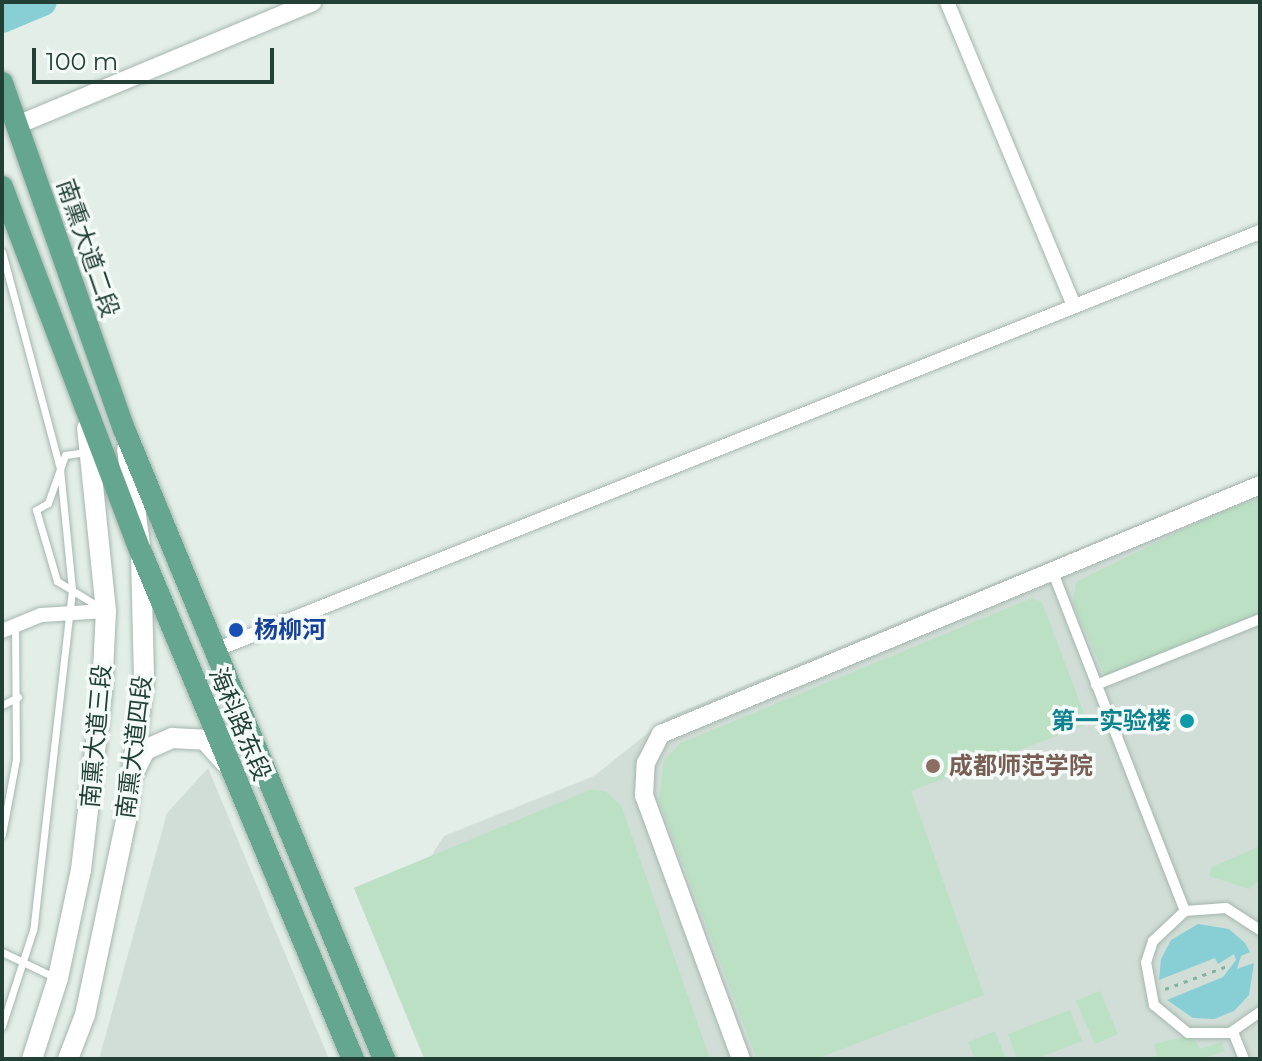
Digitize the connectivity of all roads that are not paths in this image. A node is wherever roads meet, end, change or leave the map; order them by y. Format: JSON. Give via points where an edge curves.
{"nodes":[{"id":1,"x":312,"y":2,"type":"edge"},
{"id":2,"x":947,"y":2,"type":"edge"},
{"id":3,"x":2,"y":83,"type":"edge"},
{"id":4,"x":17,"y":125,"type":"junction"},
{"id":5,"x":2,"y":187,"type":"edge"},
{"id":6,"x":1260,"y":232,"type":"edge"},
{"id":7,"x":2,"y":252,"type":"edge"},
{"id":8,"x":1074,"y":306,"type":"junction"},
{"id":9,"x":84,"y":408,"type":"junction"},
{"id":10,"x":124,"y":429,"type":"junction"},
{"id":11,"x":91,"y":452,"type":"junction"},
{"id":12,"x":60,"y":469,"type":"junction"},
{"id":13,"x":1260,"y":485,"type":"edge"},
{"id":14,"x":141,"y":552,"type":"junction"},
{"id":15,"x":1052,"y":570,"type":"junction"},
{"id":16,"x":72,"y":590,"type":"junction"},
{"id":17,"x":106,"y":611,"type":"junction"},
{"id":18,"x":67,"y":613,"type":"junction"},
{"id":19,"x":1260,"y":619,"type":"edge"},
{"id":20,"x":8,"y":628,"type":"edge"},
{"id":21,"x":215,"y":650,"type":"junction"},
{"id":22,"x":1096,"y":685,"type":"junction"},
{"id":23,"x":18,"y":697,"type":"junction"},
{"id":24,"x":2,"y":705,"type":"edge"},
{"id":25,"x":230,"y":768,"type":"junction"},
{"id":26,"x":132,"y":777,"type":"junction"},
{"id":27,"x":2,"y":834,"type":"edge"},
{"id":28,"x":1185,"y":911,"type":"junction"},
{"id":29,"x":1260,"y":930,"type":"edge"},
{"id":30,"x":2,"y":952,"type":"edge"},
{"id":31,"x":24,"y":962,"type":"junction"},
{"id":32,"x":58,"y":978,"type":"junction"},
{"id":33,"x":1260,"y":1012,"type":"edge"},
{"id":34,"x":2,"y":1026,"type":"edge"},
{"id":35,"x":1233,"y":1032,"type":"junction"},
{"id":36,"x":32,"y":1059,"type":"edge"},
{"id":37,"x":68,"y":1059,"type":"edge"},
{"id":38,"x":353,"y":1059,"type":"edge"},
{"id":39,"x":384,"y":1059,"type":"edge"},
{"id":40,"x":741,"y":1059,"type":"edge"},
{"id":41,"x":1244,"y":1059,"type":"edge"}],
"edges":[{"from":1,"to":4,"type":"street"},
{"from":2,"to":8,"type":"street"},
{"from":3,"to":4,"type":"main road","name":"南熏大道二段"},
{"from":4,"to":10,"type":"main road","name":"南熏大道二段"},
{"from":5,"to":9,"type":"main road"},
{"from":6,"to":8,"type":"street"},
{"from":7,"to":12,"type":"lane"},
{"from":8,"to":21,"type":"street"},
{"from":9,"to":11,"type":"main road","name":"南熏大道三段"},
{"from":9,"to":14,"type":"main road","name":"海科路东段"},
{"from":10,"to":14,"type":"main road","name":"南熏大道四段"},
{"from":10,"to":21,"type":"main road","name":"海科路东段"},
{"from":11,"to":12,"type":"lane","via":[[65,455]]},
{"from":11,"to":17,"type":"main road","name":"南熏大道三段"},
{"from":12,"to":16,"type":"lane"},
{"from":12,"to":16,"type":"lane","via":[[48,503],[36,510],[57,581]]},
{"from":13,"to":15,"type":"street"},
{"from":14,"to":25,"type":"main road","name":"海科路东段"},
{"from":14,"to":26,"type":"main road","name":"南熏大道四段","via":[[144,678]]},
{"from":15,"to":22,"type":"street"},
{"from":15,"to":40,"type":"street","via":[[668,729],[655,742],[642,778],[644,796]]},
{"from":16,"to":17,"type":"lane"},
{"from":16,"to":18,"type":"lane"},
{"from":17,"to":18,"type":"street"},
{"from":17,"to":32,"type":"main road","name":"南熏大道三段","via":[[92,797]]},
{"from":18,"to":20,"type":"street","via":[[41,615]]},
{"from":18,"to":31,"type":"lane","via":[[33,930]]},
{"from":19,"to":22,"type":"street"},
{"from":20,"to":23,"type":"lane"},
{"from":21,"to":39,"type":"main road","name":"海科路东段"},
{"from":22,"to":28,"type":"street"},
{"from":23,"to":24,"type":"lane"},
{"from":23,"to":27,"type":"lane","via":[[16,759]]},
{"from":25,"to":26,"type":"main road","via":[[205,740],[172,738],[145,750]]},
{"from":25,"to":38,"type":"main road","name":"海科路东段"},
{"from":26,"to":37,"type":"main road","name":"南熏大道四段","via":[[85,1015]]},
{"from":28,"to":29,"type":"street","via":[[1226,908]]},
{"from":28,"to":35,"type":"street","via":[[1153,941],[1146,962],[1150,994],[1169,1022],[1188,1033],[1210,1037]]},
{"from":30,"to":31,"type":"lane"},
{"from":31,"to":32,"type":"lane"},
{"from":31,"to":34,"type":"lane"},
{"from":32,"to":36,"type":"main road","name":"南熏大道三段"},
{"from":33,"to":35,"type":"street"},
{"from":35,"to":41,"type":"street"}]}
